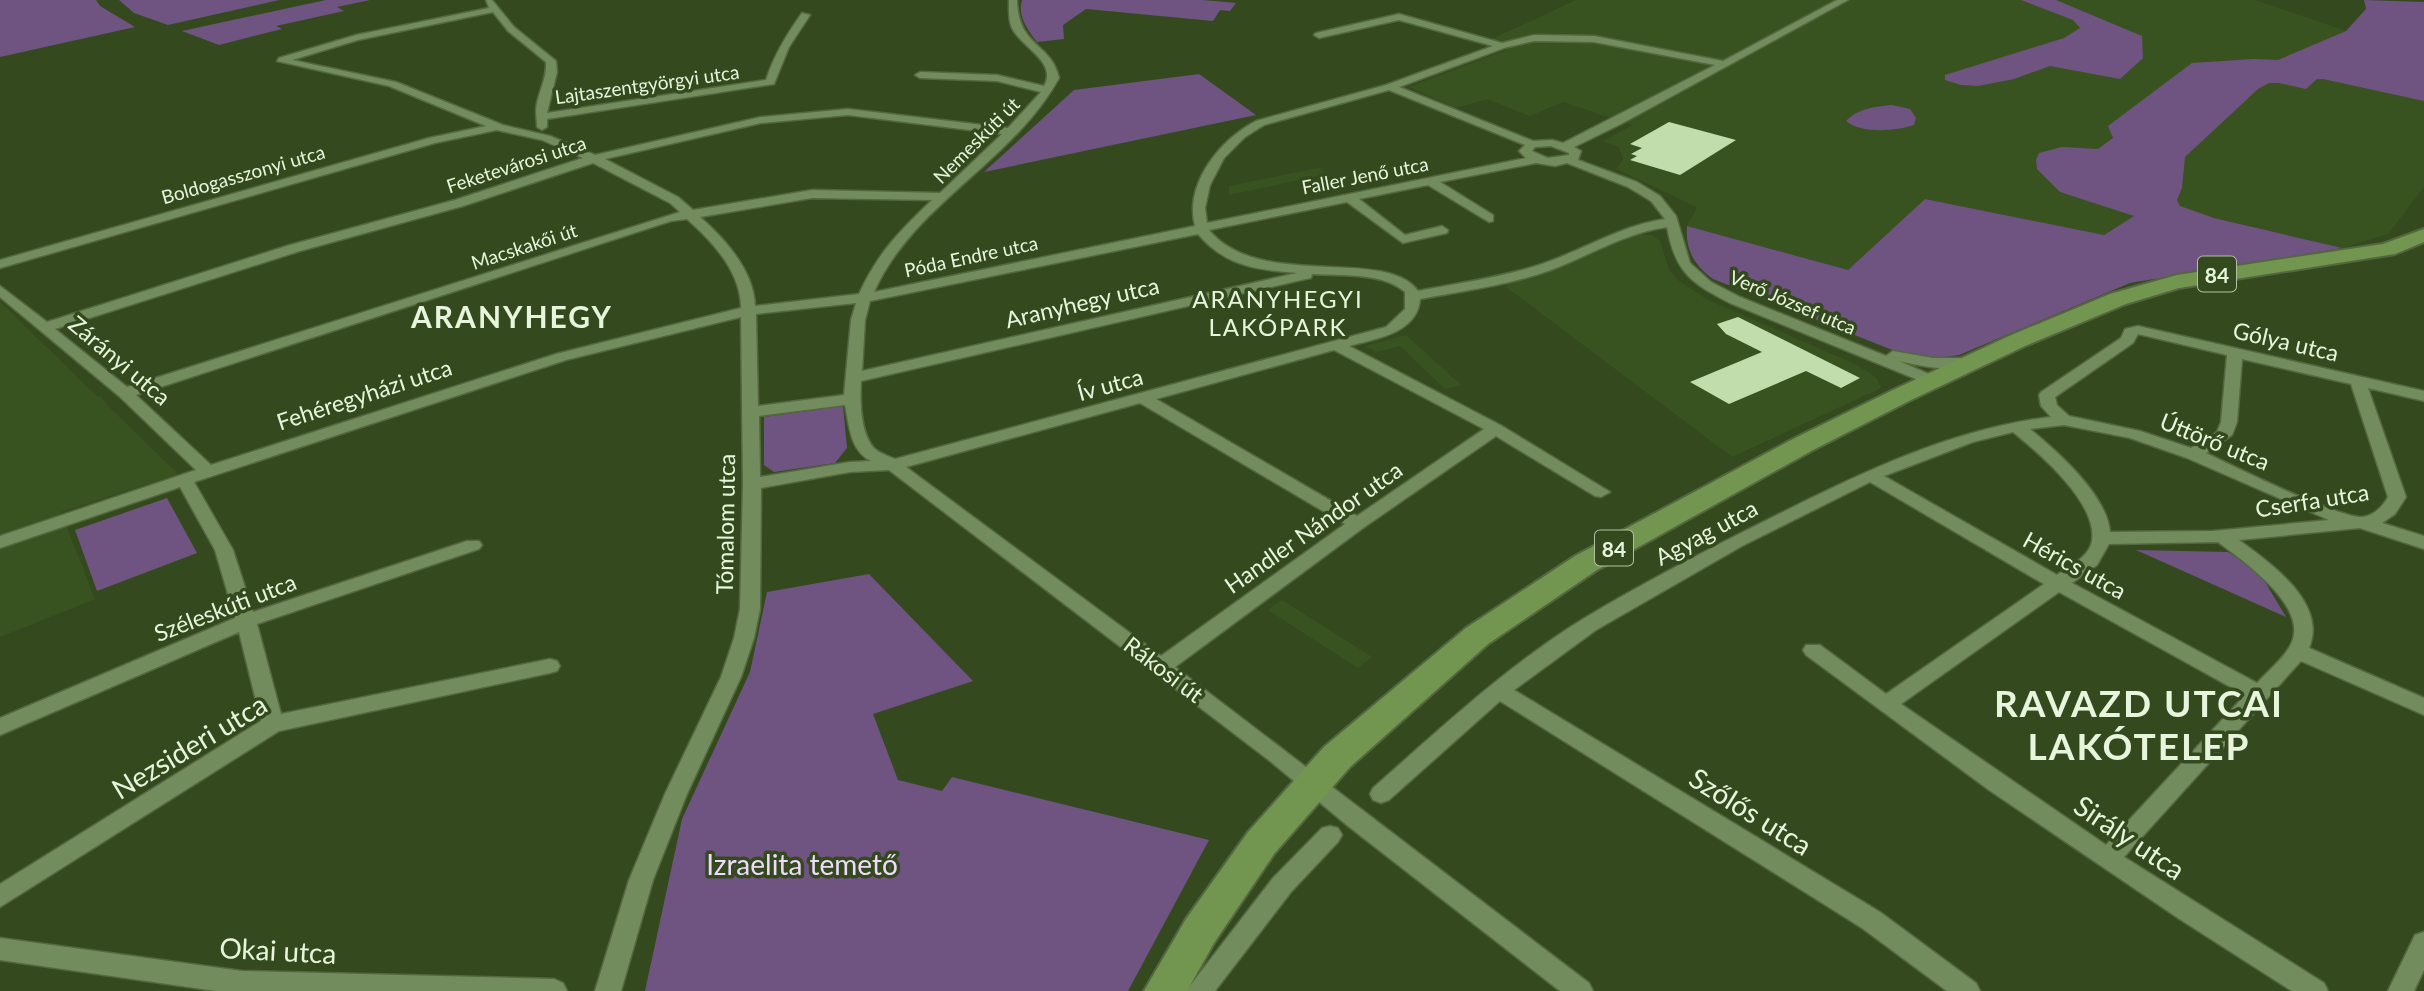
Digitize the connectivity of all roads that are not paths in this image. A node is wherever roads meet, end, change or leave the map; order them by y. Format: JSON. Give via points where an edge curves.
{"nodes":[{"id":1,"x":487,"y":0,"type":"edge"},
{"id":2,"x":1013,"y":0,"type":"edge"},
{"id":3,"x":1844,"y":0,"type":"edge"},
{"id":4,"x":496,"y":9,"type":"junction"},
{"id":5,"x":806,"y":15,"type":"dead end"},
{"id":6,"x":1319,"y":35,"type":"dead end"},
{"id":7,"x":1502,"y":46,"type":"junction"},
{"id":8,"x":1724,"y":64,"type":"junction"},
{"id":9,"x":920,"y":75,"type":"dead end"},
{"id":10,"x":1390,"y":87,"type":"junction"},
{"id":11,"x":1047,"y":90,"type":"junction"},
{"id":12,"x":541,"y":117,"type":"junction"},
{"id":13,"x":499,"y":127,"type":"junction"},
{"id":14,"x":1011,"y":132,"type":"junction"},
{"id":15,"x":547,"y":138,"type":"junction"},
{"id":16,"x":1532,"y":144,"type":"junction"},
{"id":17,"x":1566,"y":146,"type":"junction"},
{"id":18,"x":596,"y":158,"type":"junction"},
{"id":19,"x":1536,"y":159,"type":"junction"},
{"id":20,"x":1569,"y":160,"type":"junction"},
{"id":21,"x":1431,"y":182,"type":"junction"},
{"id":22,"x":944,"y":197,"type":"junction"},
{"id":23,"x":1350,"y":198,"type":"junction"},
{"id":24,"x":689,"y":214,"type":"junction"},
{"id":25,"x":1489,"y":218,"type":"dead end"},
{"id":26,"x":1672,"y":222,"type":"junction"},
{"id":27,"x":1201,"y":228,"type":"junction"},
{"id":28,"x":1441,"y":230,"type":"dead end"},
{"id":29,"x":2424,"y":235,"type":"edge"},
{"id":30,"x":0,"y":264,"type":"edge"},
{"id":31,"x":1322,"y":270,"type":"junction"},
{"id":32,"x":0,"y":290,"type":"edge"},
{"id":33,"x":1413,"y":296,"type":"junction"},
{"id":34,"x":864,"y":298,"type":"junction"},
{"id":35,"x":748,"y":311,"type":"junction"},
{"id":36,"x":44,"y":328,"type":"junction"},
{"id":37,"x":1832,"y":340,"type":"junction"},
{"id":38,"x":1338,"y":346,"type":"junction"},
{"id":39,"x":2235,"y":353,"type":"junction"},
{"id":40,"x":1900,"y":358,"type":"junction"},
{"id":41,"x":1967,"y":363,"type":"junction"},
{"id":42,"x":852,"y":378,"type":"junction"},
{"id":43,"x":1933,"y":381,"type":"junction"},
{"id":44,"x":2358,"y":381,"type":"junction"},
{"id":45,"x":125,"y":393,"type":"junction"},
{"id":46,"x":1902,"y":395,"type":"junction"},
{"id":47,"x":2424,"y":396,"type":"edge"},
{"id":48,"x":852,"y":399,"type":"junction"},
{"id":49,"x":1145,"y":399,"type":"junction"},
{"id":50,"x":752,"y":412,"type":"junction"},
{"id":51,"x":2064,"y":420,"type":"junction"},
{"id":52,"x":2016,"y":426,"type":"junction"},
{"id":53,"x":1496,"y":429,"type":"junction"},
{"id":54,"x":2193,"y":454,"type":"junction"},
{"id":55,"x":893,"y":465,"type":"junction"},
{"id":56,"x":207,"y":471,"type":"junction"},
{"id":57,"x":1870,"y":475,"type":"junction"},
{"id":58,"x":184,"y":479,"type":"junction"},
{"id":59,"x":752,"y":484,"type":"junction"},
{"id":60,"x":1601,"y":492,"type":"dead end"},
{"id":61,"x":2356,"y":523,"type":"junction"},
{"id":62,"x":1357,"y":524,"type":"junction"},
{"id":63,"x":2223,"y":537,"type":"junction"},
{"id":64,"x":2102,"y":538,"type":"junction"},
{"id":65,"x":0,"y":541,"type":"edge"},
{"id":66,"x":2424,"y":543,"type":"edge"},
{"id":67,"x":473,"y":545,"type":"dead end"},
{"id":68,"x":2059,"y":584,"type":"junction"},
{"id":69,"x":246,"y":621,"type":"junction"},
{"id":70,"x":1813,"y":650,"type":"dead end"},
{"id":71,"x":2298,"y":650,"type":"junction"},
{"id":72,"x":550,"y":666,"type":"dead end"},
{"id":73,"x":1161,"y":667,"type":"junction"},
{"id":74,"x":1499,"y":690,"type":"junction"},
{"id":75,"x":2258,"y":693,"type":"junction"},
{"id":76,"x":1885,"y":705,"type":"junction"},
{"id":77,"x":2424,"y":707,"type":"edge"},
{"id":78,"x":273,"y":724,"type":"junction"},
{"id":79,"x":0,"y":727,"type":"edge"},
{"id":80,"x":1313,"y":783,"type":"junction"},
{"id":81,"x":1381,"y":794,"type":"dead end"},
{"id":82,"x":1330,"y":835,"type":"dead end"},
{"id":83,"x":2108,"y":859,"type":"junction"},
{"id":84,"x":0,"y":897,"type":"edge"},
{"id":85,"x":2424,"y":943,"type":"edge"},
{"id":86,"x":0,"y":949,"type":"edge"},
{"id":87,"x":554,"y":991,"type":"edge"},
{"id":88,"x":608,"y":991,"type":"edge"},
{"id":89,"x":1165,"y":991,"type":"edge"},
{"id":90,"x":1199,"y":991,"type":"edge"},
{"id":91,"x":1580,"y":991,"type":"edge"},
{"id":92,"x":1967,"y":991,"type":"edge"},
{"id":93,"x":2315,"y":991,"type":"edge"},
{"id":94,"x":2401,"y":991,"type":"edge"}],
"edges":[{"from":1,"to":4,"type":"street"},
{"from":2,"to":11,"type":"street","name":"Nemeskúti út","via":[[1018,32],[1054,72]]},
{"from":3,"to":8,"type":"street"},
{"from":4,"to":12,"type":"street","via":[[511,29],[551,61]]},
{"from":4,"to":13,"type":"street","via":[[356,38],[282,61],[392,85]]},
{"from":5,"to":12,"type":"street","name":"Lajtaszentgyörgyi utca","via":[[776,60],[770,82]]},
{"from":6,"to":7,"type":"street","via":[[1399,17]]},
{"from":7,"to":8,"type":"street","via":[[1534,38],[1582,38]]},
{"from":7,"to":10,"type":"street"},
{"from":8,"to":17,"type":"street"},
{"from":9,"to":11,"type":"street","via":[[997,78]]},
{"from":10,"to":16,"type":"street"},
{"from":10,"to":27,"type":"street","via":[[1241,132],[1220,155],[1203,188],[1198,213]]},
{"from":11,"to":14,"type":"street","name":"Nemeskúti út"},
{"from":12,"to":15,"type":"street"},
{"from":13,"to":15,"type":"street","name":"Tómalom utca"},
{"from":13,"to":30,"type":"street","name":"Boldogasszonyi utca","via":[[459,133]]},
{"from":14,"to":18,"type":"street","name":"Feketevárosi utca","via":[[830,113],[761,120]]},
{"from":14,"to":22,"type":"street","name":"Nemeskúti út"},
{"from":15,"to":18,"type":"street","name":"Tómalom utca"},
{"from":16,"to":17,"type":"street"},
{"from":16,"to":19,"type":"street","via":[[1525,151]]},
{"from":17,"to":20,"type":"street","via":[[1575,155]]},
{"from":18,"to":24,"type":"street","name":"Tómalom utca","via":[[645,182]]},
{"from":18,"to":36,"type":"street","name":"Feketevárosi utca"},
{"from":19,"to":20,"type":"street","name":"Faller Jenő utca"},
{"from":19,"to":21,"type":"street","name":"Faller Jenő utca"},
{"from":20,"to":26,"type":"street","name":"Verő József utca","via":[[1649,195],[1666,209]]},
{"from":21,"to":23,"type":"street","name":"Faller Jenő utca"},
{"from":21,"to":25,"type":"street"},
{"from":22,"to":24,"type":"street","name":"Macskakői út","via":[[811,194]]},
{"from":22,"to":34,"type":"street","name":"Nemeskúti út","via":[[897,241],[879,265]]},
{"from":23,"to":27,"type":"street","name":"Faller Jenő utca"},
{"from":23,"to":28,"type":"street","via":[[1403,239]]},
{"from":24,"to":35,"type":"street","name":"Tómalom utca","via":[[726,251],[739,272],[748,291]]},
{"from":24,"to":45,"type":"street","name":"Macskakői út"},
{"from":26,"to":33,"type":"street","via":[[1640,227],[1506,279]]},
{"from":26,"to":37,"type":"street","name":"Verő József utca","via":[[1679,258],[1705,285]]},
{"from":27,"to":31,"type":"street","via":[[1223,253],[1245,261]]},
{"from":27,"to":34,"type":"street","name":"Póda Endre utca"},
{"from":29,"to":41,"type":"main road","number":"84","via":[[2388,250],[2140,290]]},
{"from":31,"to":33,"type":"street","via":[[1374,273],[1401,283]]},
{"from":31,"to":42,"type":"street","name":"Aranyhegy utca"},
{"from":32,"to":36,"type":"street","name":"Zárányi utca"},
{"from":33,"to":38,"type":"street","name":"Ív utca","via":[[1412,310],[1391,330]]},
{"from":34,"to":35,"type":"street","name":"Póda Endre utca"},
{"from":34,"to":42,"type":"street","name":"Rákosi út"},
{"from":35,"to":50,"type":"street","name":"Tómalom utca"},
{"from":35,"to":56,"type":"street","name":"Fehéregyházi utca","via":[[561,357]]},
{"from":36,"to":45,"type":"street","name":"Zárányi utca"},
{"from":37,"to":40,"type":"street"},
{"from":37,"to":43,"type":"street","name":"Verő József utca"},
{"from":37,"to":46,"type":"street","via":[[1889,369],[1899,381]]},
{"from":38,"to":49,"type":"street","name":"Ív utca"},
{"from":38,"to":53,"type":"street"},
{"from":39,"to":44,"type":"street","name":"Gólya utca"},
{"from":39,"to":51,"type":"street","name":"Gólya utca","via":[[2138,330],[2130,332],[2128,340],[2047,395],[2049,406]]},
{"from":39,"to":54,"type":"street","via":[[2224,435]]},
{"from":40,"to":41,"type":"street"},
{"from":40,"to":43,"type":"street"},
{"from":41,"to":43,"type":"main road","number":"84"},
{"from":42,"to":48,"type":"street","name":"Rákosi út"},
{"from":43,"to":46,"type":"main road","number":"84"},
{"from":44,"to":47,"type":"street","name":"Gólya utca"},
{"from":44,"to":61,"type":"street","name":"Cserfa utca","via":[[2397,497],[2391,509]]},
{"from":45,"to":56,"type":"street","name":"Zárányi utca"},
{"from":46,"to":80,"type":"main road","number":"84","via":[[1792,450],[1538,593],[1476,636],[1413,689]]},
{"from":48,"to":50,"type":"street"},
{"from":48,"to":55,"type":"street","name":"Rákosi út","via":[[859,438],[870,454]]},
{"from":49,"to":55,"type":"street","name":"Ív utca"},
{"from":49,"to":62,"type":"street"},
{"from":50,"to":59,"type":"street","name":"Tómalom utca"},
{"from":51,"to":52,"type":"street","name":"Agyag utca"},
{"from":51,"to":54,"type":"street","name":"Úttörő utca","via":[[2134,434]]},
{"from":52,"to":57,"type":"street","name":"Agyag utca","via":[[1967,438]]},
{"from":52,"to":64,"type":"street","via":[[2073,479],[2095,515]]},
{"from":53,"to":60,"type":"street"},
{"from":53,"to":62,"type":"street","name":"Handler Nándor utca"},
{"from":54,"to":61,"type":"street","name":"Úttörő utca"},
{"from":55,"to":59,"type":"street","name":"Ív utca","via":[[850,467]]},
{"from":55,"to":73,"type":"street","name":"Rákosi út"},
{"from":56,"to":58,"type":"street","name":"Fehéregyházi utca"},
{"from":57,"to":68,"type":"street","name":"Hérics utca"},
{"from":57,"to":74,"type":"street","name":"Agyag utca","via":[[1736,542],[1589,625]]},
{"from":58,"to":65,"type":"street","name":"Fehéregyházi utca"},
{"from":58,"to":69,"type":"street","via":[[224,550]]},
{"from":59,"to":88,"type":"street","name":"Tómalom utca","via":[[750,610],[744,638],[642,880]]},
{"from":61,"to":63,"type":"street","name":"Cserfa utca"},
{"from":61,"to":66,"type":"street","name":"Úttörő utca"},
{"from":62,"to":73,"type":"street","name":"Handler Nándor utca"},
{"from":63,"to":64,"type":"street","name":"Cserfa utca"},
{"from":63,"to":71,"type":"street","via":[[2272,574],[2288,595],[2304,634]]},
{"from":64,"to":68,"type":"street","via":[[2090,561]]},
{"from":67,"to":69,"type":"street","name":"Széleskúti utca"},
{"from":68,"to":75,"type":"street","name":"Hérics utca"},
{"from":68,"to":76,"type":"street"},
{"from":69,"to":78,"type":"street"},
{"from":69,"to":79,"type":"street","name":"Széleskúti utca"},
{"from":70,"to":76,"type":"street","name":"Sirály utca"},
{"from":71,"to":75,"type":"street"},
{"from":71,"to":77,"type":"street"},
{"from":72,"to":78,"type":"street","name":"Nezsideri utca"},
{"from":73,"to":80,"type":"street","name":"Rákosi út"},
{"from":74,"to":81,"type":"street","name":"Agyag utca"},
{"from":74,"to":92,"type":"street","name":"Szőlős utca","via":[[1871,920]]},
{"from":75,"to":83,"type":"street"},
{"from":76,"to":83,"type":"street","name":"Sirály utca"},
{"from":78,"to":84,"type":"street","name":"Nezsideri utca"},
{"from":80,"to":89,"type":"main road","number":"84","via":[[1261,843]]},
{"from":80,"to":91,"type":"street","name":"Rákosi út"},
{"from":82,"to":90,"type":"street","via":[[1282,885]]},
{"from":83,"to":93,"type":"street","name":"Sirály utca"},
{"from":85,"to":94,"type":"street"},
{"from":86,"to":87,"type":"street","name":"Okai utca","via":[[242,983]]}]}
